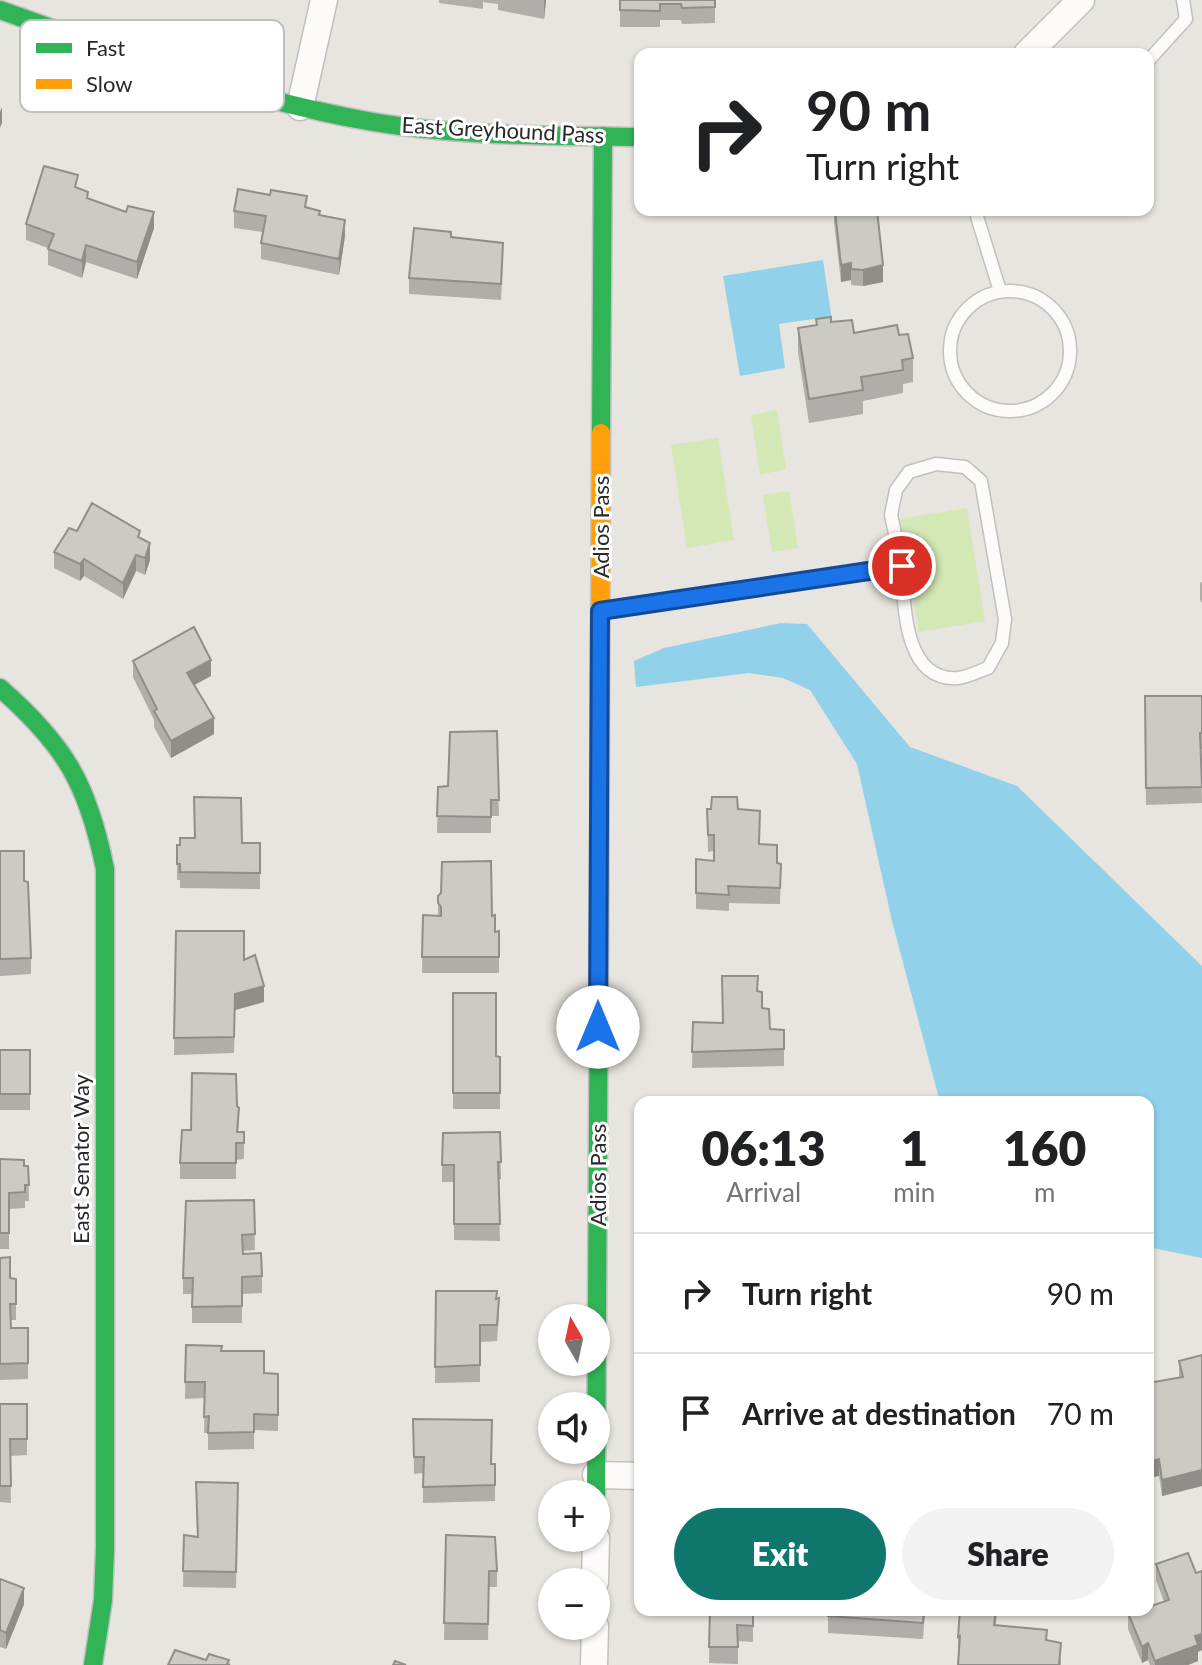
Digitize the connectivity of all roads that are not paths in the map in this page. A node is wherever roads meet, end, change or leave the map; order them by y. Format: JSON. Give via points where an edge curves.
{"nodes":[{"id":1,"x":324,"y":0,"type":"edge"},
{"id":2,"x":1081,"y":0,"type":"edge"},
{"id":3,"x":1183,"y":0,"type":"edge"},
{"id":4,"x":0,"y":10,"type":"edge"},
{"id":5,"x":29,"y":20,"type":"edge"},
{"id":6,"x":1033,"y":48,"type":"edge"},
{"id":7,"x":1154,"y":54,"type":"edge"},
{"id":8,"x":284,"y":102,"type":"edge"},
{"id":9,"x":300,"y":107,"type":"junction"},
{"id":10,"x":603,"y":136,"type":"junction"},
{"id":11,"x":634,"y":137,"type":"edge"},
{"id":12,"x":977,"y":216,"type":"edge"},
{"id":13,"x":1000,"y":291,"type":"junction"},
{"id":14,"x":902,"y":566,"type":"junction"},
{"id":15,"x":600,"y":611,"type":"junction"},
{"id":16,"x":0,"y":688,"type":"edge"},
{"id":17,"x":634,"y":1477,"type":"edge"},
{"id":18,"x":596,"y":1480,"type":"edge"},
{"id":19,"x":610,"y":1482,"type":"edge"},
{"id":20,"x":595,"y":1640,"type":"edge"},
{"id":21,"x":93,"y":1665,"type":"edge"},
{"id":22,"x":594,"y":1665,"type":"edge"}],
"edges":[{"from":1,"to":9,"type":"street"},
{"from":2,"to":6,"type":"street"},
{"from":3,"to":7,"type":"lane","via":[[1186,19]]},
{"from":4,"to":5,"type":"street","name":"East Greyhound Pass"},
{"from":8,"to":9,"type":"street","name":"East Greyhound Pass"},
{"from":9,"to":10,"type":"street","name":"East Greyhound Pass","via":[[442,131]]},
{"from":10,"to":11,"type":"street","name":"East Greyhound Pass"},
{"from":10,"to":15,"type":"street","name":"Adios Pass"},
{"from":12,"to":13,"type":"lane"},
{"from":13,"to":13,"type":"lane","via":[[965,310],[954,327],[952,367],[974,400],[992,409],[1031,408],[1049,398],[1066,374],[1071,345],[1066,326],[1039,298]]},
{"from":14,"to":14,"type":"lane","via":[[908,636],[921,663],[937,675],[958,678],[988,668],[1002,643],[1005,619],[981,481],[965,467],[936,464],[909,472],[896,490],[891,515]]},
{"from":14,"to":15,"type":"lane"},
{"from":15,"to":18,"type":"street","name":"Adios Pass"},
{"from":16,"to":21,"type":"street","name":"East Senator Way","via":[[32,714],[80,781],[97,825],[105,869],[105,1548]]},
{"from":17,"to":19,"type":"street"},
{"from":20,"to":22,"type":"street"}]}
